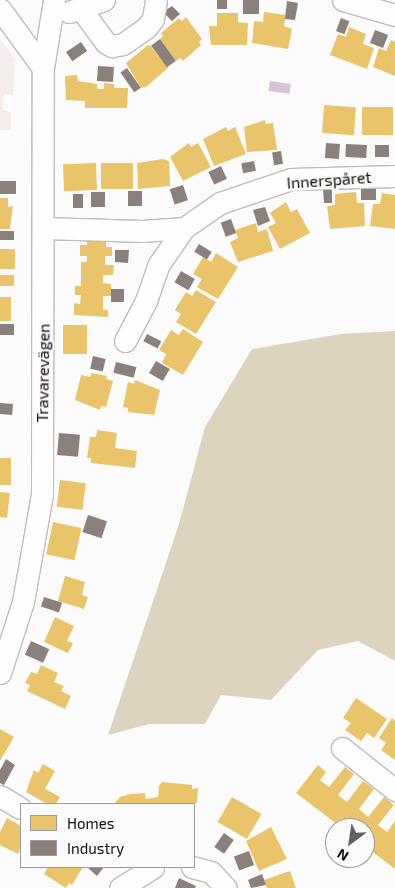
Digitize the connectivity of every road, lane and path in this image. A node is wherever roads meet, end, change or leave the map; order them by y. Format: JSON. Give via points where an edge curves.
{"nodes":[{"id":1,"x":104,"y":0,"type":"edge"},
{"id":2,"x":156,"y":0,"type":"edge"},
{"id":3,"x":343,"y":0,"type":"edge"},
{"id":4,"x":54,"y":7,"type":"edge"},
{"id":5,"x":0,"y":9,"type":"edge"},
{"id":6,"x":82,"y":9,"type":"junction"},
{"id":7,"x":395,"y":16,"type":"edge"},
{"id":8,"x":43,"y":68,"type":"junction"},
{"id":9,"x":395,"y":176,"type":"edge"},
{"id":10,"x":44,"y":228,"type":"junction"},
{"id":11,"x":184,"y":228,"type":"junction"},
{"id":12,"x":142,"y":231,"type":"junction"},
{"id":13,"x":157,"y":270,"type":"junction"},
{"id":14,"x":125,"y":341,"type":"dead end"},
{"id":15,"x":0,"y":673,"type":"edge"},
{"id":16,"x":342,"y":748,"type":"dead end"},
{"id":17,"x":395,"y":790,"type":"edge"},
{"id":18,"x":0,"y":796,"type":"edge"},
{"id":19,"x":20,"y":808,"type":"dead end"},
{"id":20,"x":150,"y":868,"type":"edge"},
{"id":21,"x":195,"y":868,"type":"edge"},
{"id":22,"x":120,"y":888,"type":"edge"},
{"id":23,"x":226,"y":888,"type":"edge"}],
"edges":[{"from":1,"to":6,"type":"street"},
{"from":2,"to":6,"type":"street","via":[[152,19],[146,28],[123,44],[112,46],[106,43]]},
{"from":3,"to":7,"type":"street"},
{"from":4,"to":6,"type":"street"},
{"from":4,"to":8,"type":"street","name":"Travarevägen"},
{"from":5,"to":8,"type":"street"},
{"from":8,"to":10,"type":"street","name":"Travarevägen"},
{"from":9,"to":11,"type":"street","name":"Innerspåret","via":[[291,179],[220,204]]},
{"from":10,"to":12,"type":"street","name":"Innerspåret"},
{"from":10,"to":15,"type":"street","name":"Travarevägen","via":[[42,494],[23,602]]},
{"from":11,"to":12,"type":"street","name":"Innerspåret"},
{"from":11,"to":13,"type":"street","name":"Innerspåret"},
{"from":12,"to":13,"type":"street"},
{"from":13,"to":14,"type":"street","name":"Innerspåret","via":[[146,301]]},
{"from":16,"to":17,"type":"street"},
{"from":18,"to":19,"type":"street"},
{"from":20,"to":22,"type":"street"},
{"from":21,"to":23,"type":"street","via":[[210,872]]}]}
